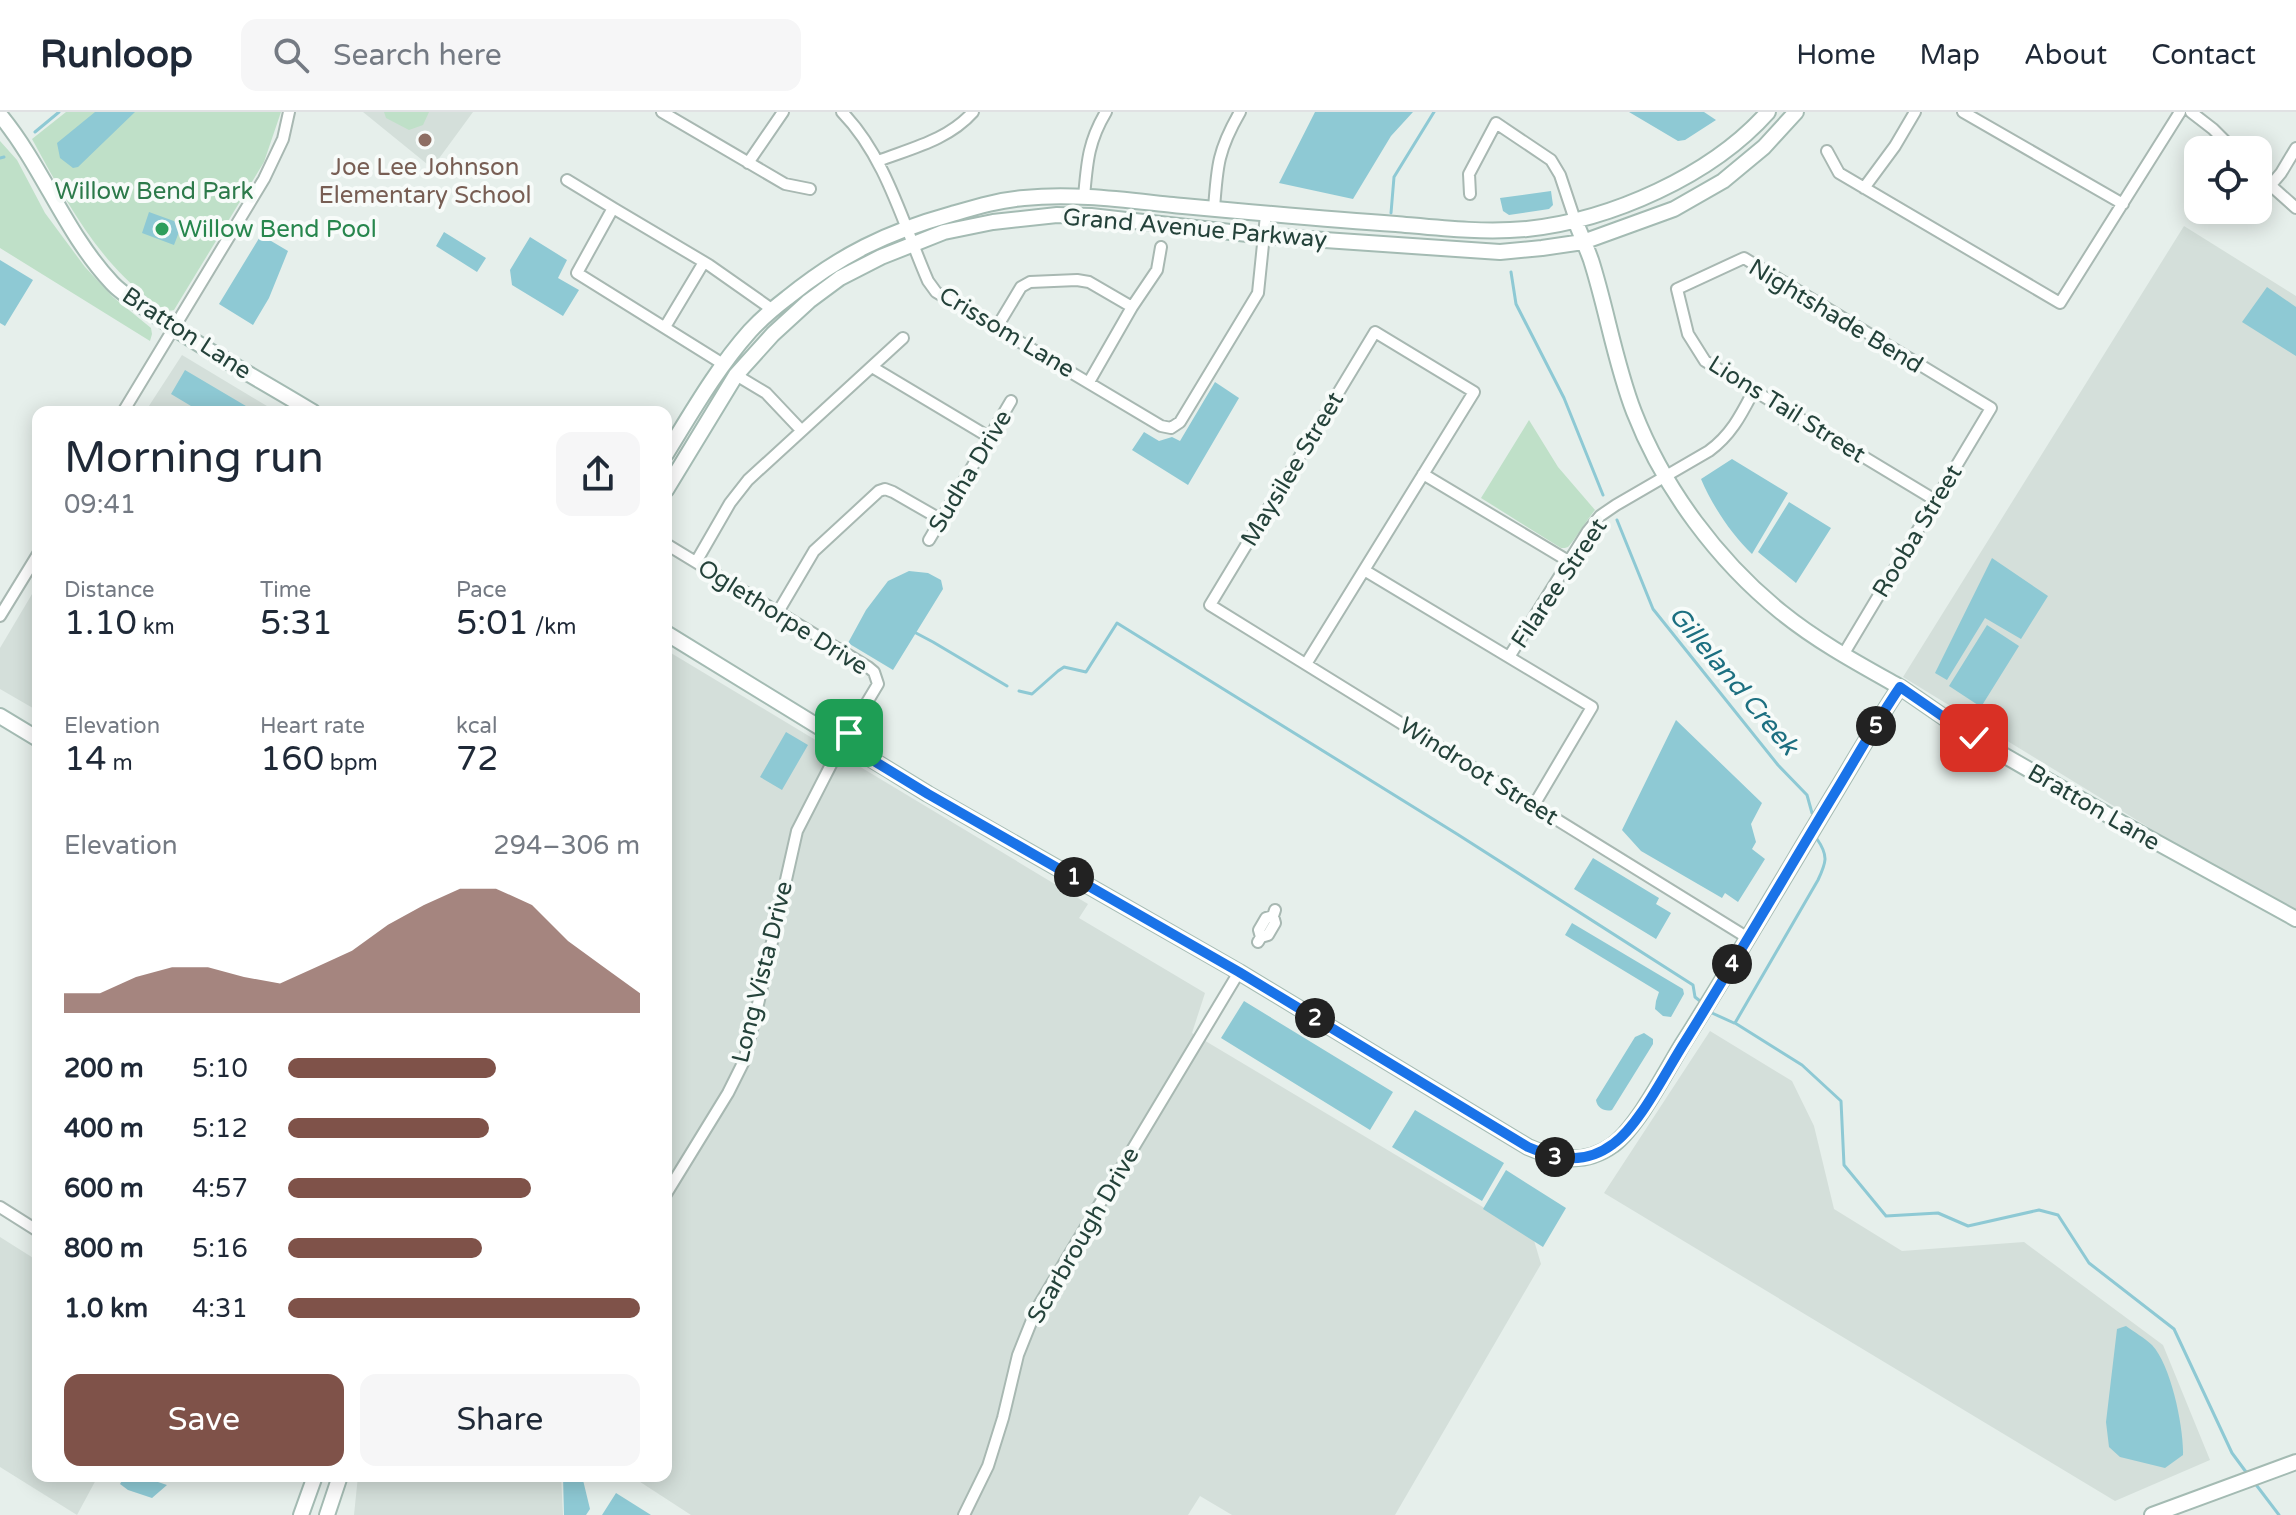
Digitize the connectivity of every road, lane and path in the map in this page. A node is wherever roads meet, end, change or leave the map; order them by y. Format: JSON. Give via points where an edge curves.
{"nodes":[{"id":1,"x":289,"y":112,"type":"edge"},
{"id":2,"x":662,"y":112,"type":"edge"},
{"id":3,"x":783,"y":112,"type":"edge"},
{"id":4,"x":842,"y":112,"type":"edge"},
{"id":5,"x":973,"y":112,"type":"edge"},
{"id":6,"x":1106,"y":112,"type":"edge"},
{"id":7,"x":1240,"y":112,"type":"edge"},
{"id":8,"x":1768,"y":112,"type":"edge"},
{"id":9,"x":1796,"y":112,"type":"edge"},
{"id":10,"x":1915,"y":112,"type":"edge"},
{"id":11,"x":1963,"y":112,"type":"edge"},
{"id":12,"x":2180,"y":112,"type":"edge"},
{"id":13,"x":2191,"y":112,"type":"edge"},
{"id":14,"x":0,"y":115,"type":"edge"},
{"id":15,"x":2220,"y":136,"type":"edge"},
{"id":16,"x":2296,"y":148,"type":"edge"},
{"id":17,"x":1827,"y":151,"type":"dead end"},
{"id":18,"x":878,"y":161,"type":"junction"},
{"id":19,"x":748,"y":163,"type":"junction"},
{"id":20,"x":567,"y":180,"type":"dead end"},
{"id":21,"x":2272,"y":184,"type":"edge"},
{"id":22,"x":1864,"y":188,"type":"junction"},
{"id":23,"x":2272,"y":188,"type":"edge"},
{"id":24,"x":810,"y":189,"type":"dead end"},
{"id":25,"x":1470,"y":194,"type":"dead end"},
{"id":26,"x":1084,"y":197,"type":"junction"},
{"id":27,"x":2123,"y":204,"type":"junction"},
{"id":28,"x":613,"y":208,"type":"junction"},
{"id":29,"x":2296,"y":208,"type":"edge"},
{"id":30,"x":1214,"y":209,"type":"junction"},
{"id":31,"x":1266,"y":215,"type":"junction"},
{"id":32,"x":1575,"y":220,"type":"junction"},
{"id":33,"x":906,"y":228,"type":"junction"},
{"id":34,"x":1265,"y":236,"type":"junction"},
{"id":35,"x":1583,"y":242,"type":"junction"},
{"id":36,"x":912,"y":244,"type":"junction"},
{"id":37,"x":1161,"y":247,"type":"dead end"},
{"id":38,"x":704,"y":262,"type":"junction"},
{"id":39,"x":1677,"y":289,"type":"joint"},
{"id":40,"x":1132,"y":307,"type":"junction"},
{"id":41,"x":773,"y":310,"type":"junction"},
{"id":42,"x":665,"y":327,"type":"junction"},
{"id":43,"x":997,"y":327,"type":"junction"},
{"id":44,"x":173,"y":328,"type":"junction"},
{"id":45,"x":903,"y":338,"type":"dead end"},
{"id":46,"x":723,"y":364,"type":"junction"},
{"id":47,"x":872,"y":367,"type":"junction"},
{"id":48,"x":736,"y":375,"type":"junction"},
{"id":49,"x":1089,"y":382,"type":"junction"},
{"id":50,"x":1753,"y":392,"type":"junction"},
{"id":51,"x":1011,"y":401,"type":"dead end"},
{"id":52,"x":127,"y":406,"type":"edge"},
{"id":53,"x":303,"y":406,"type":"edge"},
{"id":54,"x":1991,"y":408,"type":"joint"},
{"id":55,"x":801,"y":430,"type":"junction"},
{"id":56,"x":989,"y":437,"type":"junction"},
{"id":57,"x":672,"y":445,"type":"edge"},
{"id":58,"x":1423,"y":474,"type":"junction"},
{"id":59,"x":1666,"y":476,"type":"junction"},
{"id":60,"x":672,"y":480,"type":"edge"},
{"id":61,"x":1935,"y":500,"type":"junction"},
{"id":62,"x":940,"y":519,"type":"junction"},
{"id":63,"x":929,"y":540,"type":"dead end"},
{"id":64,"x":672,"y":548,"type":"edge"},
{"id":65,"x":696,"y":562,"type":"junction"},
{"id":66,"x":1570,"y":562,"type":"junction"},
{"id":67,"x":32,"y":564,"type":"edge"},
{"id":68,"x":1364,"y":570,"type":"junction"},
{"id":69,"x":1210,"y":605,"type":"joint"},
{"id":70,"x":778,"y":612,"type":"junction"},
{"id":71,"x":0,"y":616,"type":"edge"},
{"id":72,"x":672,"y":637,"type":"edge"},
{"id":73,"x":1843,"y":655,"type":"junction"},
{"id":74,"x":1509,"y":657,"type":"junction"},
{"id":75,"x":1306,"y":664,"type":"junction"},
{"id":76,"x":1900,"y":687,"type":"junction"},
{"id":77,"x":0,"y":716,"type":"edge"},
{"id":78,"x":32,"y":735,"type":"edge"},
{"id":79,"x":843,"y":742,"type":"junction"},
{"id":80,"x":1534,"y":805,"type":"junction"},
{"id":81,"x":1274,"y":913,"type":"dead end"},
{"id":82,"x":2296,"y":919,"type":"edge"},
{"id":83,"x":1748,"y":938,"type":"junction"},
{"id":84,"x":1259,"y":939,"type":"dead end"},
{"id":85,"x":1239,"y":972,"type":"junction"},
{"id":86,"x":672,"y":1184,"type":"edge"},
{"id":87,"x":0,"y":1207,"type":"edge"},
{"id":88,"x":32,"y":1227,"type":"edge"},
{"id":89,"x":2296,"y":1462,"type":"edge"},
{"id":90,"x":313,"y":1482,"type":"edge"},
{"id":91,"x":338,"y":1482,"type":"edge"},
{"id":92,"x":301,"y":1515,"type":"edge"},
{"id":93,"x":327,"y":1515,"type":"edge"},
{"id":94,"x":964,"y":1515,"type":"edge"},
{"id":95,"x":2152,"y":1515,"type":"edge"}],
"edges":[{"from":1,"to":44,"type":"street","via":[[264,179]]},
{"from":2,"to":19,"type":"street"},
{"from":3,"to":19,"type":"street"},
{"from":4,"to":18,"type":"street","name":"Crissom Lane"},
{"from":5,"to":18,"type":"street","via":[[940,138]]},
{"from":6,"to":26,"type":"street","via":[[1087,153]]},
{"from":7,"to":30,"type":"street","via":[[1221,148]]},
{"from":8,"to":32,"type":"street","name":"Grand Avenue Parkway","via":[[1705,165],[1653,193]]},
{"from":9,"to":35,"type":"street","name":"Grand Avenue Parkway","via":[[1723,181],[1674,209]]},
{"from":10,"to":22,"type":"street"},
{"from":11,"to":27,"type":"street"},
{"from":12,"to":27,"type":"street"},
{"from":13,"to":15,"type":"street"},
{"from":14,"to":44,"type":"street","name":"Bratton Lane","via":[[113,285]]},
{"from":16,"to":21,"type":"street"},
{"from":17,"to":22,"type":"street","via":[[1839,173]]},
{"from":18,"to":33,"type":"street","name":"Crissom Lane"},
{"from":19,"to":24,"type":"street","via":[[785,184]]},
{"from":20,"to":28,"type":"street"},
{"from":22,"to":27,"type":"street","via":[[2060,303]]},
{"from":23,"to":29,"type":"street"},
{"from":25,"to":32,"type":"street","via":[[1469,174],[1496,123],[1551,160]]},
{"from":26,"to":30,"type":"street","name":"Grand Avenue Parkway"},
{"from":26,"to":33,"type":"street","name":"Grand Avenue Parkway","via":[[995,202]]},
{"from":28,"to":38,"type":"street"},
{"from":28,"to":42,"type":"street","via":[[577,273]]},
{"from":30,"to":31,"type":"street","name":"Grand Avenue Parkway"},
{"from":31,"to":32,"type":"street","name":"Grand Avenue Parkway","via":[[1488,231]]},
{"from":31,"to":34,"type":"street"},
{"from":32,"to":35,"type":"street","name":"Bratton Lane"},
{"from":33,"to":36,"type":"street","name":"Crissom Lane"},
{"from":33,"to":41,"type":"street","name":"Grand Avenue Parkway","via":[[846,255]]},
{"from":34,"to":35,"type":"street","name":"Grand Avenue Parkway","via":[[1500,252]]},
{"from":34,"to":36,"type":"street","name":"Grand Avenue Parkway","via":[[1057,215],[993,222]]},
{"from":34,"to":49,"type":"street","name":"Crissom Lane","via":[[1258,293],[1180,422],[1171,428],[1161,426]]},
{"from":35,"to":59,"type":"street","name":"Bratton Lane","via":[[1635,414]]},
{"from":36,"to":43,"type":"street","name":"Crissom Lane","via":[[936,292]]},
{"from":36,"to":48,"type":"street","name":"Grand Avenue Parkway","via":[[830,286],[773,334]]},
{"from":37,"to":40,"type":"street","via":[[1157,270]]},
{"from":38,"to":41,"type":"street"},
{"from":38,"to":42,"type":"street"},
{"from":39,"to":50,"type":"street","name":"Lions Tail Street","via":[[1696,349],[1705,361]]},
{"from":39,"to":54,"type":"street","name":"Nightshade Bend","via":[[1744,258]]},
{"from":40,"to":43,"type":"street","via":[[1089,282],[1030,282],[1021,287]]},
{"from":40,"to":49,"type":"street"},
{"from":41,"to":46,"type":"street","name":"Grand Avenue Parkway"},
{"from":42,"to":46,"type":"street"},
{"from":43,"to":49,"type":"street","name":"Crissom Lane"},
{"from":44,"to":52,"type":"street"},
{"from":44,"to":53,"type":"street","name":"Bratton Lane"},
{"from":45,"to":47,"type":"street"},
{"from":46,"to":48,"type":"street"},
{"from":46,"to":57,"type":"street","name":"Grand Avenue Parkway"},
{"from":47,"to":55,"type":"street"},
{"from":47,"to":56,"type":"street"},
{"from":48,"to":55,"type":"street","via":[[766,393]]},
{"from":48,"to":60,"type":"street","name":"Grand Avenue Parkway"},
{"from":50,"to":59,"type":"street","name":"Filaree Street","via":[[1723,441]]},
{"from":50,"to":61,"type":"street","name":"Lions Tail Street"},
{"from":51,"to":56,"type":"street","name":"Sudha Drive"},
{"from":54,"to":61,"type":"street","name":"Rooba Street"},
{"from":55,"to":65,"type":"street","via":[[748,480]]},
{"from":56,"to":62,"type":"street","name":"Sudha Drive"},
{"from":58,"to":66,"type":"street"},
{"from":58,"to":68,"type":"street"},
{"from":58,"to":69,"type":"street","name":"Maysilee Street","via":[[1474,392],[1375,332]]},
{"from":59,"to":66,"type":"street","name":"Filaree Street","via":[[1600,516]]},
{"from":59,"to":73,"type":"street","name":"Bratton Lane","via":[[1705,534],[1742,576]]},
{"from":61,"to":73,"type":"street","name":"Rooba Street"},
{"from":62,"to":63,"type":"street","name":"Sudha Drive"},
{"from":62,"to":70,"type":"street","via":[[893,492],[879,491],[814,551]]},
{"from":64,"to":65,"type":"street","name":"Oglethorpe Drive"},
{"from":65,"to":70,"type":"street","name":"Oglethorpe Drive"},
{"from":66,"to":74,"type":"street","name":"Filaree Street"},
{"from":67,"to":71,"type":"street"},
{"from":68,"to":74,"type":"street"},
{"from":68,"to":75,"type":"street"},
{"from":69,"to":75,"type":"street","name":"Windroot Street"},
{"from":70,"to":79,"type":"street","name":"Oglethorpe Drive","via":[[878,678],[876,690]]},
{"from":72,"to":79,"type":"street"},
{"from":73,"to":76,"type":"street","name":"Bratton Lane"},
{"from":74,"to":80,"type":"street","via":[[1592,707]]},
{"from":75,"to":80,"type":"street","name":"Windroot Street"},
{"from":76,"to":82,"type":"street","name":"Bratton Lane","via":[[1974,738]]},
{"from":76,"to":83,"type":"street"},
{"from":77,"to":78,"type":"street"},
{"from":79,"to":85,"type":"street"},
{"from":79,"to":86,"type":"street","name":"Long Vista Drive","via":[[797,831],[744,1061]]},
{"from":80,"to":83,"type":"street","name":"Windroot Street"},
{"from":81,"to":84,"type":"street","via":[[1275,923]]},
{"from":83,"to":85,"type":"street","via":[[1632,1124],[1600,1153],[1575,1159],[1528,1147]]},
{"from":85,"to":94,"type":"street","name":"Scarbrough Drive","via":[[1036,1310],[1018,1355],[991,1458]]},
{"from":87,"to":88,"type":"street"},
{"from":89,"to":95,"type":"street"},
{"from":90,"to":92,"type":"street"},
{"from":91,"to":93,"type":"street"}]}
